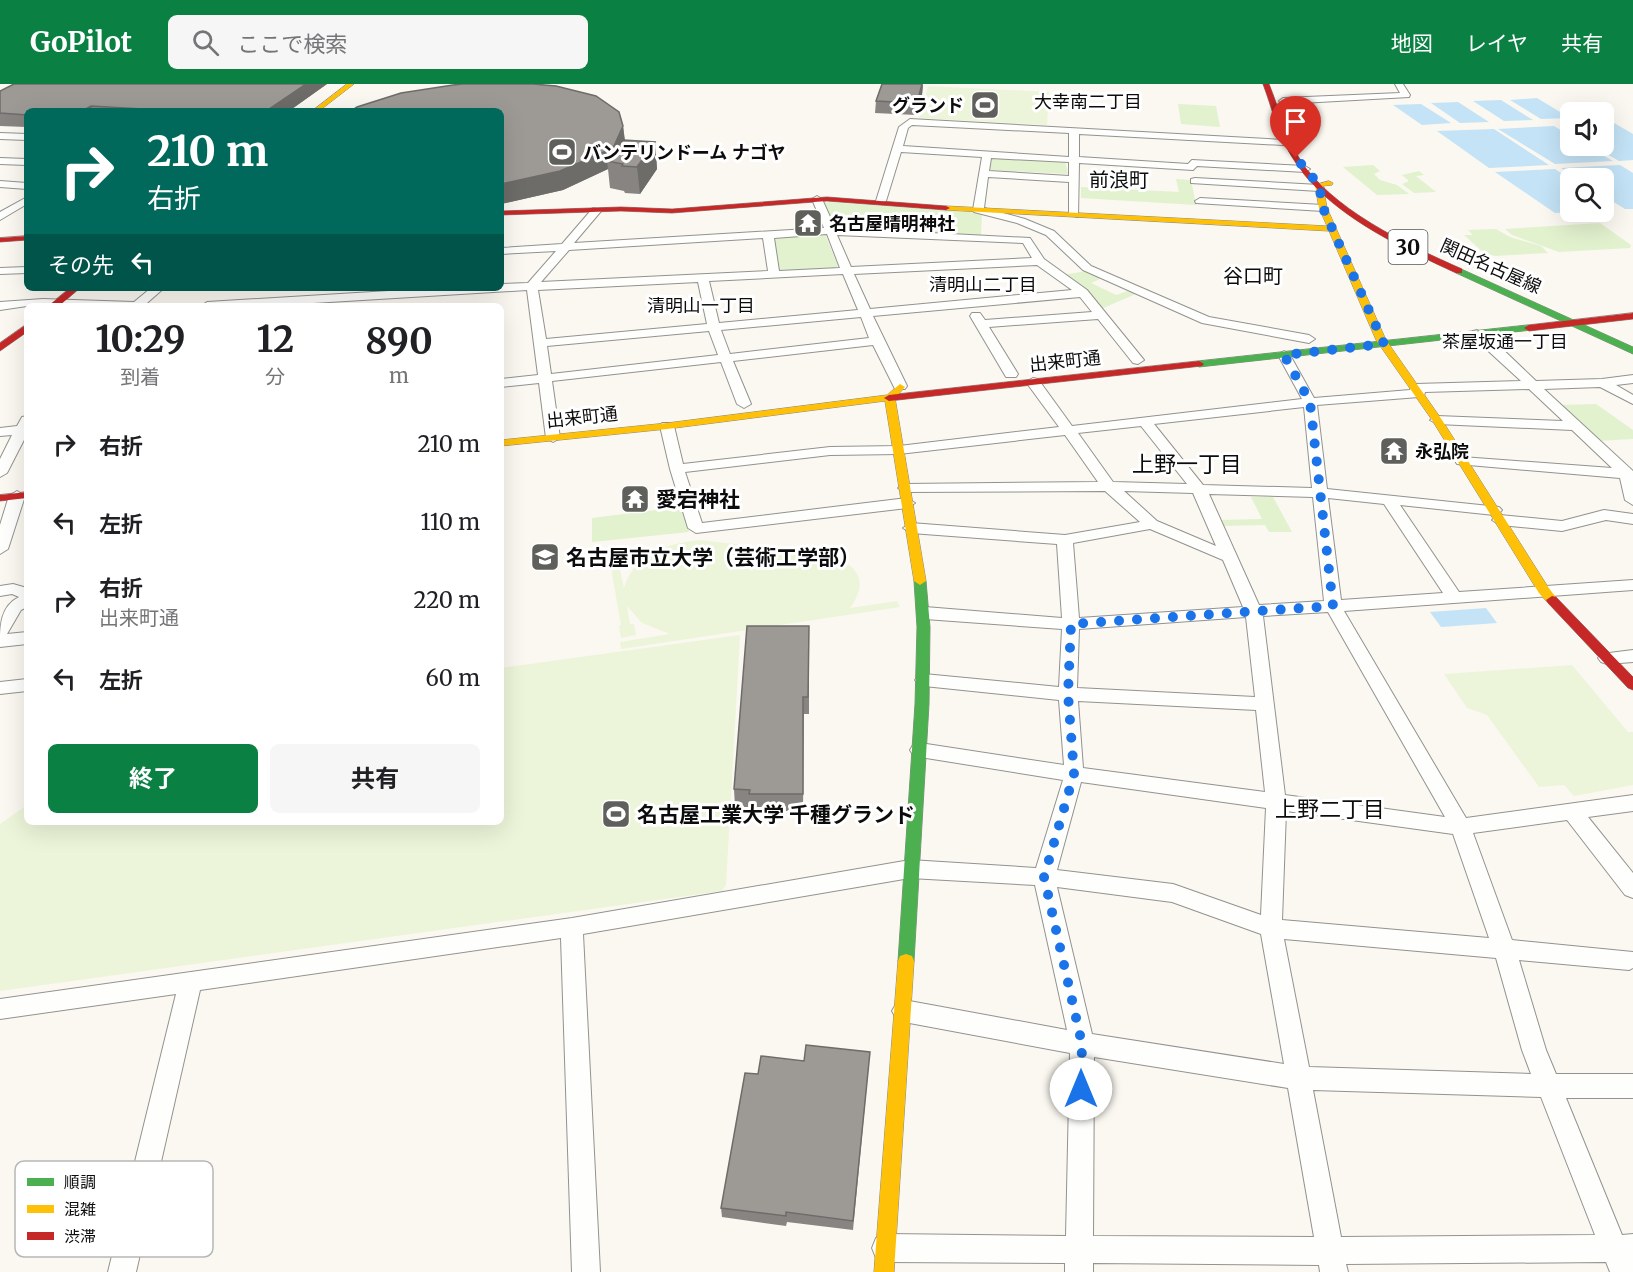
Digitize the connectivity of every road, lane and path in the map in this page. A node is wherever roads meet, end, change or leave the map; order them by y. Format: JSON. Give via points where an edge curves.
{"nodes":[{"id":1,"x":351,"y":84,"type":"edge"},
{"id":2,"x":1266,"y":84,"type":"edge"},
{"id":3,"x":1276,"y":84,"type":"edge"},
{"id":4,"x":1399,"y":84,"type":"edge"},
{"id":5,"x":1283,"y":101,"type":"junction"},
{"id":6,"x":319,"y":108,"type":"edge"},
{"id":7,"x":1074,"y":131,"type":"junction"},
{"id":8,"x":0,"y":136,"type":"edge"},
{"id":9,"x":24,"y":137,"type":"edge"},
{"id":10,"x":1295,"y":143,"type":"junction"},
{"id":11,"x":897,"y":149,"type":"junction"},
{"id":12,"x":1190,"y":153,"type":"junction"},
{"id":13,"x":1239,"y":153,"type":"junction"},
{"id":14,"x":987,"y":155,"type":"junction"},
{"id":15,"x":1074,"y":160,"type":"junction"},
{"id":16,"x":0,"y":161,"type":"edge"},
{"id":17,"x":24,"y":162,"type":"edge"},
{"id":18,"x":1305,"y":170,"type":"junction"},
{"id":19,"x":984,"y":174,"type":"junction"},
{"id":20,"x":1074,"y":179,"type":"junction"},
{"id":21,"x":1195,"y":181,"type":"junction"},
{"id":22,"x":0,"y":184,"type":"edge"},
{"id":23,"x":1322,"y":185,"type":"junction"},
{"id":24,"x":24,"y":186,"type":"edge"},
{"id":25,"x":817,"y":199,"type":"junction"},
{"id":26,"x":24,"y":201,"type":"edge"},
{"id":27,"x":881,"y":201,"type":"junction"},
{"id":28,"x":1200,"y":201,"type":"junction"},
{"id":29,"x":1323,"y":208,"type":"junction"},
{"id":30,"x":5,"y":209,"type":"edge"},
{"id":31,"x":597,"y":210,"type":"junction"},
{"id":32,"x":978,"y":210,"type":"junction"},
{"id":33,"x":24,"y":211,"type":"edge"},
{"id":34,"x":504,"y":213,"type":"edge"},
{"id":35,"x":1074,"y":215,"type":"junction"},
{"id":36,"x":0,"y":217,"type":"edge"},
{"id":37,"x":1203,"y":222,"type":"junction"},
{"id":38,"x":1331,"y":229,"type":"junction"},
{"id":39,"x":830,"y":231,"type":"junction"},
{"id":40,"x":768,"y":234,"type":"junction"},
{"id":41,"x":24,"y":238,"type":"edge"},
{"id":42,"x":0,"y":240,"type":"edge"},
{"id":43,"x":567,"y":246,"type":"junction"},
{"id":44,"x":504,"y":251,"type":"edge"},
{"id":45,"x":1040,"y":261,"type":"junction"},
{"id":46,"x":24,"y":270,"type":"edge"},
{"id":47,"x":0,"y":271,"type":"edge"},
{"id":48,"x":848,"y":271,"type":"junction"},
{"id":49,"x":774,"y":274,"type":"junction"},
{"id":50,"x":703,"y":278,"type":"junction"},
{"id":51,"x":532,"y":286,"type":"junction"},
{"id":52,"x":504,"y":288,"type":"edge"},
{"id":53,"x":72,"y":291,"type":"edge"},
{"id":54,"x":154,"y":291,"type":"edge"},
{"id":55,"x":451,"y":291,"type":"edge"},
{"id":56,"x":1083,"y":293,"type":"junction"},
{"id":57,"x":366,"y":297,"type":"edge"},
{"id":58,"x":57,"y":303,"type":"edge"},
{"id":59,"x":140,"y":303,"type":"edge"},
{"id":60,"x":260,"y":303,"type":"edge"},
{"id":61,"x":969,"y":304,"type":"junction"},
{"id":62,"x":0,"y":306,"type":"edge"},
{"id":63,"x":24,"y":306,"type":"edge"},
{"id":64,"x":1633,"y":307,"type":"edge"},
{"id":65,"x":866,"y":314,"type":"junction"},
{"id":66,"x":1102,"y":315,"type":"junction"},
{"id":67,"x":1633,"y":316,"type":"edge"},
{"id":68,"x":1568,"y":317,"type":"junction"},
{"id":69,"x":982,"y":324,"type":"junction"},
{"id":70,"x":714,"y":328,"type":"junction"},
{"id":71,"x":24,"y":329,"type":"edge"},
{"id":72,"x":1477,"y":334,"type":"junction"},
{"id":73,"x":1381,"y":338,"type":"junction"},
{"id":74,"x":1309,"y":339,"type":"junction"},
{"id":75,"x":877,"y":341,"type":"junction"},
{"id":76,"x":540,"y":343,"type":"junction"},
{"id":77,"x":1633,"y":344,"type":"edge"},
{"id":78,"x":0,"y":348,"type":"edge"},
{"id":79,"x":1633,"y":351,"type":"edge"},
{"id":80,"x":1284,"y":355,"type":"junction"},
{"id":81,"x":727,"y":358,"type":"junction"},
{"id":82,"x":1138,"y":360,"type":"junction"},
{"id":83,"x":1011,"y":374,"type":"junction"},
{"id":84,"x":544,"y":378,"type":"junction"},
{"id":85,"x":1633,"y":379,"type":"edge"},
{"id":86,"x":1033,"y":382,"type":"junction"},
{"id":87,"x":504,"y":383,"type":"edge"},
{"id":88,"x":1602,"y":383,"type":"junction"},
{"id":89,"x":1531,"y":385,"type":"junction"},
{"id":90,"x":900,"y":386,"type":"junction"},
{"id":91,"x":1418,"y":391,"type":"junction"},
{"id":92,"x":890,"y":398,"type":"junction"},
{"id":93,"x":1633,"y":400,"type":"edge"},
{"id":94,"x":1310,"y":402,"type":"junction"},
{"id":95,"x":744,"y":404,"type":"junction"},
{"id":96,"x":675,"y":411,"type":"dead end"},
{"id":97,"x":584,"y":420,"type":"dead end"},
{"id":98,"x":1437,"y":420,"type":"junction"},
{"id":99,"x":1145,"y":422,"type":"junction"},
{"id":100,"x":667,"y":426,"type":"junction"},
{"id":101,"x":1575,"y":426,"type":"junction"},
{"id":102,"x":24,"y":429,"type":"edge"},
{"id":103,"x":504,"y":430,"type":"edge"},
{"id":104,"x":553,"y":431,"type":"junction"},
{"id":105,"x":1069,"y":431,"type":"junction"},
{"id":106,"x":0,"y":432,"type":"edge"},
{"id":107,"x":504,"y":442,"type":"edge"},
{"id":108,"x":898,"y":450,"type":"junction"},
{"id":109,"x":1462,"y":462,"type":"junction"},
{"id":110,"x":677,"y":469,"type":"junction"},
{"id":111,"x":0,"y":473,"type":"edge"},
{"id":112,"x":1629,"y":474,"type":"edge"},
{"id":113,"x":24,"y":483,"type":"edge"},
{"id":114,"x":0,"y":486,"type":"edge"},
{"id":115,"x":1109,"y":486,"type":"junction"},
{"id":116,"x":1199,"y":489,"type":"junction"},
{"id":117,"x":1321,"y":493,"type":"junction"},
{"id":118,"x":22,"y":496,"type":"edge"},
{"id":119,"x":906,"y":496,"type":"junction"},
{"id":120,"x":0,"y":498,"type":"edge"},
{"id":121,"x":1389,"y":500,"type":"junction"},
{"id":122,"x":1633,"y":500,"type":"edge"},
{"id":123,"x":1497,"y":515,"type":"junction"},
{"id":124,"x":1633,"y":519,"type":"edge"},
{"id":125,"x":1152,"y":525,"type":"junction"},
{"id":126,"x":911,"y":528,"type":"junction"},
{"id":127,"x":1065,"y":540,"type":"junction"},
{"id":128,"x":0,"y":549,"type":"edge"},
{"id":129,"x":1229,"y":557,"type":"junction"},
{"id":130,"x":1633,"y":585,"type":"edge"},
{"id":131,"x":1543,"y":590,"type":"junction"},
{"id":132,"x":0,"y":591,"type":"edge"},
{"id":133,"x":24,"y":593,"type":"edge"},
{"id":134,"x":1454,"y":597,"type":"junction"},
{"id":135,"x":24,"y":601,"type":"edge"},
{"id":136,"x":1333,"y":606,"type":"junction"},
{"id":137,"x":1254,"y":612,"type":"junction"},
{"id":138,"x":925,"y":613,"type":"junction"},
{"id":139,"x":1071,"y":624,"type":"junction"},
{"id":140,"x":0,"y":632,"type":"edge"},
{"id":141,"x":24,"y":638,"type":"edge"},
{"id":142,"x":0,"y":641,"type":"edge"},
{"id":143,"x":1633,"y":656,"type":"edge"},
{"id":144,"x":1607,"y":658,"type":"junction"},
{"id":145,"x":924,"y":680,"type":"junction"},
{"id":146,"x":24,"y":685,"type":"edge"},
{"id":147,"x":1633,"y":685,"type":"edge"},
{"id":148,"x":0,"y":688,"type":"edge"},
{"id":149,"x":1068,"y":694,"type":"junction"},
{"id":150,"x":1264,"y":704,"type":"junction"},
{"id":151,"x":920,"y":750,"type":"junction"},
{"id":152,"x":1074,"y":774,"type":"junction"},
{"id":153,"x":1276,"y":802,"type":"junction"},
{"id":154,"x":1633,"y":803,"type":"edge"},
{"id":155,"x":1571,"y":811,"type":"junction"},
{"id":156,"x":1461,"y":826,"type":"junction"},
{"id":157,"x":910,"y":869,"type":"junction"},
{"id":158,"x":1044,"y":877,"type":"junction"},
{"id":159,"x":1633,"y":889,"type":"edge"},
{"id":160,"x":572,"y":927,"type":"junction"},
{"id":161,"x":1271,"y":928,"type":"junction"},
{"id":162,"x":1505,"y":951,"type":"junction"},
{"id":163,"x":1632,"y":957,"type":"edge"},
{"id":164,"x":190,"y":982,"type":"junction"},
{"id":165,"x":0,"y":1009,"type":"edge"},
{"id":166,"x":904,"y":1011,"type":"junction"},
{"id":167,"x":1082,"y":1044,"type":"junction"},
{"id":168,"x":1299,"y":1077,"type":"junction"},
{"id":169,"x":1549,"y":1086,"type":"junction"},
{"id":170,"x":1633,"y":1086,"type":"edge"},
{"id":171,"x":148,"y":1161,"type":"edge"},
{"id":172,"x":1624,"y":1256,"type":"edge"},
{"id":173,"x":126,"y":1257,"type":"edge"},
{"id":174,"x":885,"y":1260,"type":"edge"},
{"id":175,"x":1080,"y":1260,"type":"edge"},
{"id":176,"x":1332,"y":1262,"type":"edge"},
{"id":177,"x":122,"y":1272,"type":"edge"},
{"id":178,"x":586,"y":1272,"type":"edge"}],
"edges":[{"from":1,"to":6,"type":"main road"},
{"from":2,"to":10,"type":"main road","name":"関田名古屋線","number":"30"},
{"from":3,"to":5,"type":"main road","name":"関田名古屋線","number":"30"},
{"from":4,"to":5,"type":"street","via":[[1406,95]]},
{"from":5,"to":10,"type":"main road","name":"関田名古屋線","number":"30"},
{"from":7,"to":11,"type":"street","via":[[910,122],[904,127]]},
{"from":7,"to":12,"type":"street"},
{"from":7,"to":15,"type":"street"},
{"from":8,"to":9,"type":"street"},
{"from":10,"to":13,"type":"street"},
{"from":10,"to":18,"type":"main road","name":"関田名古屋線","number":"30"},
{"from":10,"to":23,"type":"main road","name":"関田名古屋線","number":"30","via":[[1319,174]]},
{"from":11,"to":14,"type":"street"},
{"from":11,"to":27,"type":"street"},
{"from":12,"to":13,"type":"street"},
{"from":12,"to":13,"type":"street"},
{"from":12,"to":15,"type":"street"},
{"from":12,"to":21,"type":"street"},
{"from":13,"to":18,"type":"street"},
{"from":14,"to":15,"type":"street"},
{"from":14,"to":19,"type":"street"},
{"from":15,"to":20,"type":"street"},
{"from":16,"to":17,"type":"street"},
{"from":18,"to":23,"type":"main road","name":"関田名古屋線","number":"30"},
{"from":19,"to":20,"type":"street"},
{"from":19,"to":32,"type":"street"},
{"from":20,"to":35,"type":"street"},
{"from":21,"to":23,"type":"street"},
{"from":21,"to":28,"type":"street"},
{"from":22,"to":24,"type":"street"},
{"from":23,"to":29,"type":"main road"},
{"from":23,"to":68,"type":"main road","name":"関田名古屋線","number":"30","via":[[1392,231]]},
{"from":25,"to":27,"type":"main road"},
{"from":25,"to":31,"type":"main road","via":[[672,211]]},
{"from":25,"to":39,"type":"street"},
{"from":26,"to":30,"type":"street"},
{"from":27,"to":32,"type":"main road"},
{"from":28,"to":29,"type":"street"},
{"from":28,"to":37,"type":"street"},
{"from":29,"to":38,"type":"main road"},
{"from":30,"to":33,"type":"street"},
{"from":30,"to":36,"type":"street"},
{"from":31,"to":34,"type":"main road"},
{"from":31,"to":43,"type":"street"},
{"from":32,"to":35,"type":"main road"},
{"from":32,"to":74,"type":"street","via":[[1021,220],[1050,233],[1087,268],[1206,320]]},
{"from":35,"to":37,"type":"main road"},
{"from":37,"to":38,"type":"main road"},
{"from":38,"to":73,"type":"main road"},
{"from":39,"to":40,"type":"street"},
{"from":39,"to":45,"type":"street","via":[[1026,240]]},
{"from":39,"to":48,"type":"street"},
{"from":40,"to":43,"type":"street"},
{"from":40,"to":49,"type":"street"},
{"from":41,"to":42,"type":"main road"},
{"from":43,"to":44,"type":"street"},
{"from":43,"to":51,"type":"street"},
{"from":45,"to":48,"type":"street"},
{"from":45,"to":56,"type":"street"},
{"from":46,"to":47,"type":"street"},
{"from":48,"to":49,"type":"street"},
{"from":48,"to":65,"type":"street"},
{"from":49,"to":50,"type":"street"},
{"from":50,"to":51,"type":"street"},
{"from":50,"to":70,"type":"street"},
{"from":51,"to":52,"type":"street"},
{"from":51,"to":76,"type":"street"},
{"from":53,"to":58,"type":"main road"},
{"from":54,"to":59,"type":"street"},
{"from":55,"to":57,"type":"street"},
{"from":56,"to":61,"type":"street"},
{"from":56,"to":66,"type":"street"},
{"from":57,"to":60,"type":"street"},
{"from":61,"to":65,"type":"street"},
{"from":61,"to":69,"type":"street"},
{"from":62,"to":63,"type":"street"},
{"from":64,"to":68,"type":"main road","name":"出来町通"},
{"from":65,"to":70,"type":"street"},
{"from":65,"to":75,"type":"street"},
{"from":66,"to":69,"type":"street"},
{"from":66,"to":82,"type":"street"},
{"from":67,"to":68,"type":"main road","name":"出来町通"},
{"from":68,"to":72,"type":"main road","name":"出来町通"},
{"from":68,"to":73,"type":"main road","name":"出来町通"},
{"from":68,"to":77,"type":"main road","name":"関田名古屋線","number":"30"},
{"from":68,"to":79,"type":"main road","name":"関田名古屋線","number":"30"},
{"from":69,"to":83,"type":"street"},
{"from":70,"to":76,"type":"street"},
{"from":70,"to":81,"type":"street"},
{"from":71,"to":78,"type":"main road"},
{"from":72,"to":73,"type":"main road","name":"出来町通"},
{"from":72,"to":89,"type":"street"},
{"from":73,"to":74,"type":"main road","name":"出来町通"},
{"from":73,"to":80,"type":"main road","name":"出来町通"},
{"from":73,"to":91,"type":"main road"},
{"from":74,"to":82,"type":"main road","name":"出来町通"},
{"from":75,"to":81,"type":"street"},
{"from":75,"to":90,"type":"street"},
{"from":76,"to":84,"type":"street"},
{"from":80,"to":86,"type":"main road","name":"出来町通"},
{"from":80,"to":94,"type":"street"},
{"from":81,"to":84,"type":"street"},
{"from":81,"to":95,"type":"street"},
{"from":82,"to":83,"type":"main road","name":"出来町通"},
{"from":83,"to":90,"type":"main road","name":"出来町通"},
{"from":84,"to":87,"type":"street"},
{"from":84,"to":104,"type":"street"},
{"from":85,"to":88,"type":"street"},
{"from":86,"to":92,"type":"main road","name":"出来町通"},
{"from":86,"to":105,"type":"street"},
{"from":88,"to":89,"type":"street"},
{"from":88,"to":93,"type":"street"},
{"from":89,"to":91,"type":"street"},
{"from":89,"to":101,"type":"street"},
{"from":90,"to":92,"type":"main road"},
{"from":90,"to":95,"type":"main road","name":"出来町通"},
{"from":91,"to":94,"type":"street"},
{"from":91,"to":98,"type":"main road"},
{"from":92,"to":100,"type":"main road","name":"出来町通"},
{"from":92,"to":108,"type":"main road"},
{"from":94,"to":99,"type":"street"},
{"from":94,"to":117,"type":"street"},
{"from":95,"to":96,"type":"main road","name":"出来町通"},
{"from":97,"to":104,"type":"main road","name":"出来町通"},
{"from":98,"to":101,"type":"street"},
{"from":98,"to":109,"type":"main road"},
{"from":99,"to":105,"type":"street"},
{"from":99,"to":116,"type":"street"},
{"from":100,"to":104,"type":"main road","name":"出来町通"},
{"from":100,"to":110,"type":"street"},
{"from":101,"to":112,"type":"street"},
{"from":102,"to":106,"type":"street"},
{"from":102,"to":111,"type":"street"},
{"from":103,"to":104,"type":"main road","name":"出来町通"},
{"from":104,"to":107,"type":"main road","name":"出来町通"},
{"from":105,"to":108,"type":"street"},
{"from":105,"to":115,"type":"street"},
{"from":108,"to":110,"type":"street","via":[[830,452]]},
{"from":108,"to":119,"type":"main road"},
{"from":109,"to":112,"type":"street"},
{"from":109,"to":123,"type":"main road"},
{"from":110,"to":119,"type":"street","via":[[696,528]]},
{"from":112,"to":122,"type":"street"},
{"from":113,"to":114,"type":"main road"},
{"from":115,"to":116,"type":"street"},
{"from":115,"to":119,"type":"street"},
{"from":115,"to":125,"type":"street"},
{"from":116,"to":117,"type":"street"},
{"from":116,"to":129,"type":"street"},
{"from":117,"to":121,"type":"street"},
{"from":117,"to":136,"type":"street"},
{"from":118,"to":120,"type":"main road"},
{"from":118,"to":128,"type":"street"},
{"from":119,"to":126,"type":"main road"},
{"from":121,"to":123,"type":"street"},
{"from":121,"to":134,"type":"street"},
{"from":123,"to":124,"type":"street","via":[[1562,526],[1604,515]]},
{"from":123,"to":131,"type":"main road"},
{"from":125,"to":127,"type":"street"},
{"from":125,"to":129,"type":"street"},
{"from":126,"to":127,"type":"street"},
{"from":126,"to":138,"type":"main road"},
{"from":127,"to":139,"type":"street"},
{"from":129,"to":137,"type":"street"},
{"from":130,"to":131,"type":"street"},
{"from":131,"to":134,"type":"street"},
{"from":131,"to":144,"type":"main road"},
{"from":132,"to":133,"type":"street","via":[[13,589]]},
{"from":134,"to":136,"type":"street"},
{"from":135,"to":140,"type":"street","via":[[14,606]]},
{"from":136,"to":137,"type":"street"},
{"from":136,"to":156,"type":"street"},
{"from":137,"to":139,"type":"street"},
{"from":137,"to":150,"type":"street"},
{"from":138,"to":139,"type":"street"},
{"from":138,"to":145,"type":"main road"},
{"from":139,"to":149,"type":"street"},
{"from":141,"to":142,"type":"street"},
{"from":143,"to":144,"type":"street"},
{"from":144,"to":147,"type":"main road"},
{"from":145,"to":149,"type":"street"},
{"from":145,"to":151,"type":"main road"},
{"from":146,"to":148,"type":"street"},
{"from":149,"to":150,"type":"street"},
{"from":149,"to":152,"type":"street"},
{"from":150,"to":153,"type":"street"},
{"from":151,"to":152,"type":"street"},
{"from":151,"to":157,"type":"main road"},
{"from":152,"to":153,"type":"street"},
{"from":152,"to":158,"type":"street"},
{"from":153,"to":156,"type":"street"},
{"from":153,"to":161,"type":"street"},
{"from":154,"to":155,"type":"street"},
{"from":155,"to":156,"type":"street"},
{"from":155,"to":159,"type":"street"},
{"from":156,"to":162,"type":"street"},
{"from":157,"to":158,"type":"street"},
{"from":157,"to":160,"type":"street"},
{"from":157,"to":166,"type":"main road"},
{"from":158,"to":161,"type":"street","via":[[1173,893]]},
{"from":158,"to":167,"type":"street"},
{"from":160,"to":164,"type":"street"},
{"from":160,"to":178,"type":"street"},
{"from":161,"to":162,"type":"street"},
{"from":161,"to":168,"type":"street"},
{"from":162,"to":163,"type":"street"},
{"from":162,"to":169,"type":"street","via":[[1534,1050]]},
{"from":164,"to":165,"type":"street"},
{"from":164,"to":171,"type":"street"},
{"from":166,"to":167,"type":"street"},
{"from":166,"to":174,"type":"main road"},
{"from":167,"to":168,"type":"street"},
{"from":167,"to":175,"type":"street"},
{"from":168,"to":169,"type":"street"},
{"from":168,"to":176,"type":"street"},
{"from":169,"to":170,"type":"street"},
{"from":169,"to":172,"type":"street"},
{"from":172,"to":176,"type":"street"},
{"from":173,"to":177,"type":"street"},
{"from":174,"to":175,"type":"street"},
{"from":175,"to":176,"type":"street"}]}
